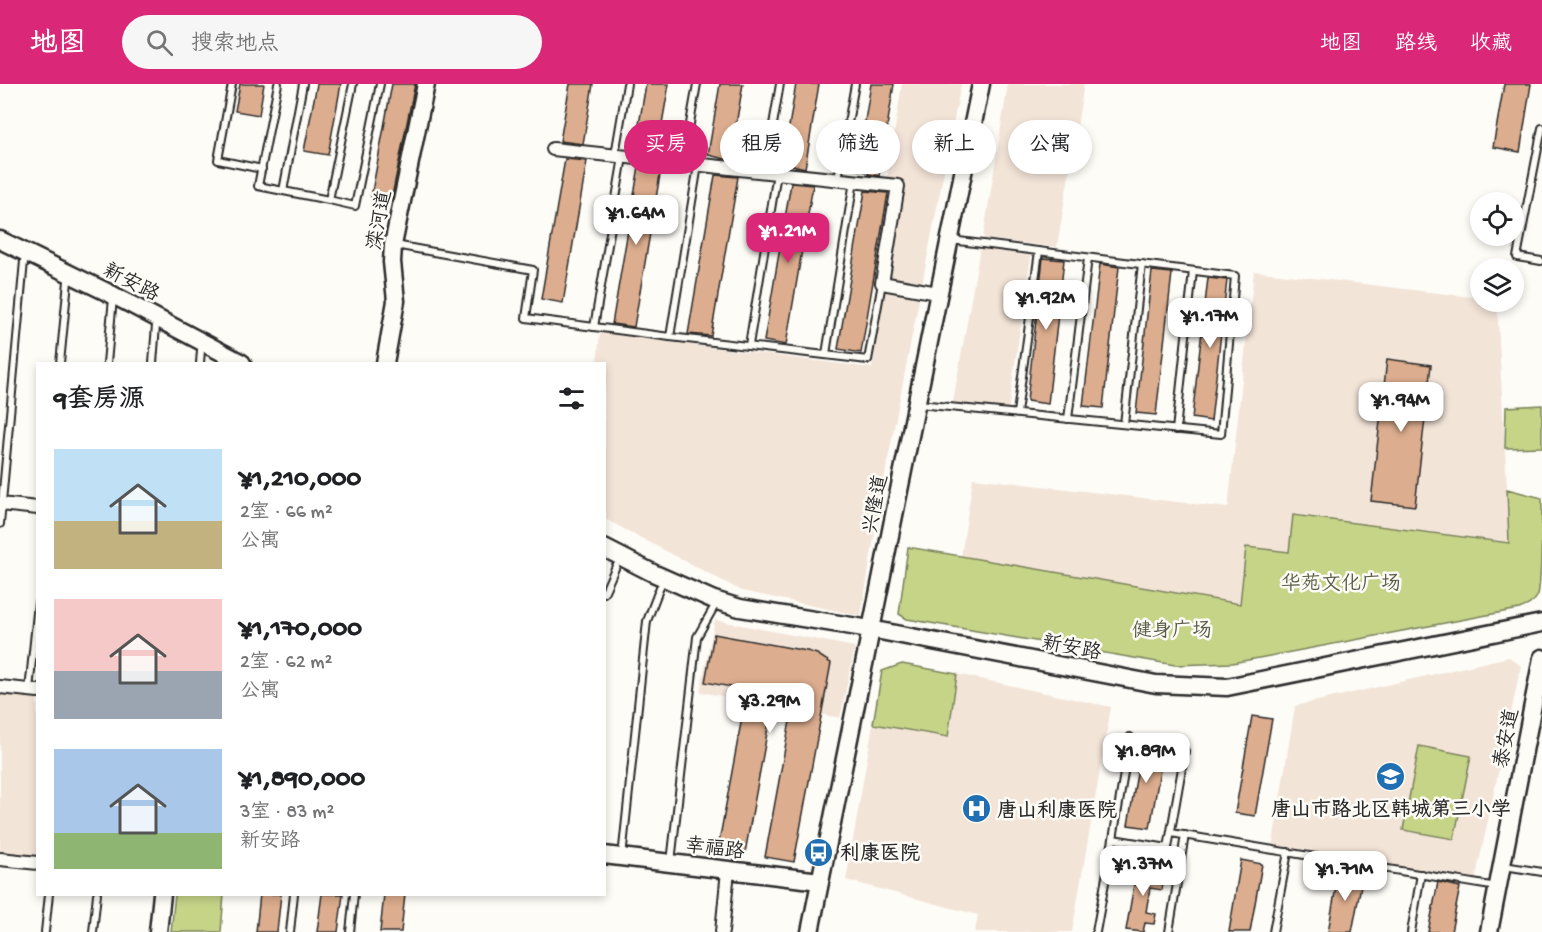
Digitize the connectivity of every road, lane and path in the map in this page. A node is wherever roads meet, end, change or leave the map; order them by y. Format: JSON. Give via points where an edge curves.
{"nodes":[{"id":1,"x":232,"y":84,"type":"edge"},
{"id":2,"x":279,"y":84,"type":"edge"},
{"id":3,"x":303,"y":84,"type":"edge"},
{"id":4,"x":353,"y":84,"type":"edge"},
{"id":5,"x":380,"y":84,"type":"edge"},
{"id":6,"x":426,"y":84,"type":"edge"},
{"id":7,"x":627,"y":84,"type":"edge"},
{"id":8,"x":697,"y":84,"type":"edge"},
{"id":9,"x":780,"y":84,"type":"edge"},
{"id":10,"x":855,"y":84,"type":"edge"},
{"id":11,"x":981,"y":84,"type":"edge"},
{"id":12,"x":691,"y":120,"type":"edge"},
{"id":13,"x":776,"y":120,"type":"edge"},
{"id":14,"x":1542,"y":128,"type":"edge"},
{"id":15,"x":553,"y":149,"type":"dead end"},
{"id":16,"x":619,"y":156,"type":"junction"},
{"id":17,"x":624,"y":157,"type":"edge"},
{"id":18,"x":262,"y":169,"type":"junction"},
{"id":19,"x":696,"y":174,"type":"edge"},
{"id":20,"x":771,"y":174,"type":"edge"},
{"id":21,"x":790,"y":174,"type":"edge"},
{"id":22,"x":838,"y":179,"type":"junction"},
{"id":23,"x":855,"y":181,"type":"junction"},
{"id":24,"x":283,"y":191,"type":"junction"},
{"id":25,"x":329,"y":201,"type":"junction"},
{"id":26,"x":0,"y":240,"type":"edge"},
{"id":27,"x":949,"y":240,"type":"junction"},
{"id":28,"x":393,"y":245,"type":"junction"},
{"id":29,"x":0,"y":249,"type":"edge"},
{"id":30,"x":1039,"y":251,"type":"junction"},
{"id":31,"x":1088,"y":258,"type":"junction"},
{"id":32,"x":1542,"y":258,"type":"edge"},
{"id":33,"x":24,"y":261,"type":"junction"},
{"id":34,"x":1142,"y":264,"type":"junction"},
{"id":35,"x":1193,"y":271,"type":"junction"},
{"id":36,"x":68,"y":281,"type":"junction"},
{"id":37,"x":882,"y":282,"type":"junction"},
{"id":38,"x":938,"y":293,"type":"junction"},
{"id":39,"x":113,"y":299,"type":"junction"},
{"id":40,"x":156,"y":325,"type":"junction"},
{"id":41,"x":594,"y":327,"type":"junction"},
{"id":42,"x":670,"y":337,"type":"junction"},
{"id":43,"x":748,"y":345,"type":"junction"},
{"id":44,"x":826,"y":354,"type":"junction"},
{"id":45,"x":200,"y":356,"type":"edge"},
{"id":46,"x":60,"y":362,"type":"edge"},
{"id":47,"x":107,"y":362,"type":"edge"},
{"id":48,"x":153,"y":362,"type":"edge"},
{"id":49,"x":222,"y":362,"type":"edge"},
{"id":50,"x":241,"y":362,"type":"edge"},
{"id":51,"x":385,"y":362,"type":"edge"},
{"id":52,"x":916,"y":403,"type":"junction"},
{"id":53,"x":1017,"y":413,"type":"junction"},
{"id":54,"x":1068,"y":419,"type":"junction"},
{"id":55,"x":1124,"y":424,"type":"junction"},
{"id":56,"x":1176,"y":430,"type":"junction"},
{"id":57,"x":1,"y":504,"type":"edge"},
{"id":58,"x":36,"y":508,"type":"edge"},
{"id":59,"x":0,"y":524,"type":"edge"},
{"id":60,"x":606,"y":549,"type":"edge"},
{"id":61,"x":610,"y":563,"type":"edge"},
{"id":62,"x":606,"y":583,"type":"edge"},
{"id":63,"x":660,"y":587,"type":"junction"},
{"id":64,"x":713,"y":609,"type":"junction"},
{"id":65,"x":1542,"y":623,"type":"edge"},
{"id":66,"x":1542,"y":631,"type":"edge"},
{"id":67,"x":870,"y":633,"type":"junction"},
{"id":68,"x":36,"y":638,"type":"edge"},
{"id":69,"x":1542,"y":658,"type":"edge"},
{"id":70,"x":0,"y":687,"type":"edge"},
{"id":71,"x":33,"y":691,"type":"edge"},
{"id":72,"x":1130,"y":737,"type":"dead end"},
{"id":73,"x":1185,"y":751,"type":"dead end"},
{"id":74,"x":1171,"y":833,"type":"junction"},
{"id":75,"x":1185,"y":835,"type":"junction"},
{"id":76,"x":1113,"y":839,"type":"junction"},
{"id":77,"x":1288,"y":852,"type":"junction"},
{"id":78,"x":613,"y":856,"type":"edge"},
{"id":79,"x":0,"y":859,"type":"edge"},
{"id":80,"x":36,"y":863,"type":"edge"},
{"id":81,"x":671,"y":863,"type":"junction"},
{"id":82,"x":1502,"y":866,"type":"junction"},
{"id":83,"x":728,"y":870,"type":"junction"},
{"id":84,"x":1542,"y":872,"type":"edge"},
{"id":85,"x":1421,"y":874,"type":"junction"},
{"id":86,"x":820,"y":881,"type":"junction"},
{"id":87,"x":1498,"y":887,"type":"junction"},
{"id":88,"x":49,"y":896,"type":"edge"},
{"id":89,"x":97,"y":896,"type":"edge"},
{"id":90,"x":162,"y":896,"type":"edge"},
{"id":91,"x":294,"y":896,"type":"edge"},
{"id":92,"x":354,"y":896,"type":"edge"},
{"id":93,"x":45,"y":932,"type":"edge"},
{"id":94,"x":93,"y":932,"type":"edge"},
{"id":95,"x":158,"y":932,"type":"edge"},
{"id":96,"x":290,"y":932,"type":"edge"},
{"id":97,"x":350,"y":932,"type":"edge"},
{"id":98,"x":722,"y":932,"type":"edge"},
{"id":99,"x":810,"y":932,"type":"edge"},
{"id":100,"x":1096,"y":932,"type":"edge"},
{"id":101,"x":1169,"y":932,"type":"edge"},
{"id":102,"x":1273,"y":932,"type":"edge"},
{"id":103,"x":1411,"y":932,"type":"edge"},
{"id":104,"x":1489,"y":932,"type":"edge"}],
"edges":[{"from":1,"to":18,"type":"lane","via":[[218,160]]},
{"from":2,"to":18,"type":"lane"},
{"from":3,"to":24,"type":"lane"},
{"from":4,"to":25,"type":"lane"},
{"from":5,"to":25,"type":"lane","via":[[355,206]]},
{"from":6,"to":28,"type":"main road","name":"滦河道"},
{"from":7,"to":16,"type":"lane"},
{"from":8,"to":12,"type":"lane"},
{"from":9,"to":13,"type":"lane"},
{"from":10,"to":22,"type":"lane"},
{"from":11,"to":27,"type":"main road","name":"兴隆道"},
{"from":14,"to":32,"type":"lane","via":[[1516,257]]},
{"from":15,"to":16,"type":"street"},
{"from":16,"to":17,"type":"street"},
{"from":16,"to":41,"type":"lane"},
{"from":18,"to":24,"type":"lane","via":[[258,186]]},
{"from":19,"to":42,"type":"lane"},
{"from":20,"to":43,"type":"lane"},
{"from":21,"to":22,"type":"street"},
{"from":22,"to":23,"type":"street"},
{"from":23,"to":37,"type":"street","via":[[898,186]]},
{"from":23,"to":44,"type":"lane"},
{"from":24,"to":25,"type":"lane"},
{"from":26,"to":39,"type":"main road","name":"新安路"},
{"from":27,"to":30,"type":"lane"},
{"from":27,"to":38,"type":"main road","name":"兴隆道"},
{"from":28,"to":41,"type":"lane","via":[[533,270],[526,318]]},
{"from":28,"to":51,"type":"main road","name":"滦河道","via":[[396,301]]},
{"from":29,"to":33,"type":"main road","name":"新安路"},
{"from":30,"to":31,"type":"lane"},
{"from":30,"to":53,"type":"lane"},
{"from":31,"to":34,"type":"lane"},
{"from":31,"to":54,"type":"lane"},
{"from":33,"to":36,"type":"main road","name":"新安路"},
{"from":33,"to":57,"type":"lane"},
{"from":34,"to":35,"type":"lane"},
{"from":34,"to":55,"type":"lane"},
{"from":35,"to":56,"type":"lane"},
{"from":35,"to":56,"type":"lane","via":[[1235,276],[1221,434]]},
{"from":36,"to":39,"type":"main road","name":"新安路"},
{"from":36,"to":46,"type":"lane"},
{"from":37,"to":38,"type":"street"},
{"from":37,"to":44,"type":"lane","via":[[868,360]]},
{"from":38,"to":52,"type":"main road","name":"兴隆道"},
{"from":39,"to":40,"type":"main road","name":"新安路"},
{"from":39,"to":47,"type":"lane"},
{"from":39,"to":50,"type":"main road","name":"新安路"},
{"from":40,"to":45,"type":"main road","name":"新安路"},
{"from":40,"to":48,"type":"lane"},
{"from":41,"to":42,"type":"lane"},
{"from":42,"to":43,"type":"lane"},
{"from":43,"to":44,"type":"lane"},
{"from":45,"to":49,"type":"main road","name":"新安路"},
{"from":52,"to":53,"type":"lane"},
{"from":52,"to":67,"type":"main road","name":"兴隆道"},
{"from":53,"to":54,"type":"lane"},
{"from":54,"to":55,"type":"lane"},
{"from":55,"to":56,"type":"lane"},
{"from":57,"to":58,"type":"street"},
{"from":57,"to":59,"type":"lane"},
{"from":60,"to":67,"type":"main road","name":"新安路","via":[[714,600]]},
{"from":61,"to":62,"type":"lane"},
{"from":61,"to":63,"type":"main road","name":"新安路"},
{"from":63,"to":64,"type":"main road","name":"新安路"},
{"from":63,"to":78,"type":"lane","via":[[647,621]]},
{"from":64,"to":67,"type":"main road","name":"新安路","via":[[731,615]]},
{"from":64,"to":81,"type":"lane","via":[[698,637]]},
{"from":65,"to":67,"type":"main road","name":"新安路","via":[[1227,687],[1156,684]]},
{"from":66,"to":67,"type":"main road","name":"新安路","via":[[1229,695],[1194,696],[1151,692]]},
{"from":67,"to":86,"type":"main road","name":"兴隆道"},
{"from":68,"to":71,"type":"lane"},
{"from":69,"to":82,"type":"main road","name":"泰安道"},
{"from":70,"to":71,"type":"street"},
{"from":72,"to":76,"type":"lane"},
{"from":73,"to":74,"type":"lane"},
{"from":74,"to":75,"type":"lane"},
{"from":74,"to":76,"type":"lane","via":[[1168,848]]},
{"from":75,"to":77,"type":"lane"},
{"from":75,"to":101,"type":"lane"},
{"from":76,"to":100,"type":"lane"},
{"from":77,"to":85,"type":"lane"},
{"from":77,"to":102,"type":"lane"},
{"from":78,"to":81,"type":"main road","name":"幸福路"},
{"from":79,"to":80,"type":"street"},
{"from":81,"to":83,"type":"main road","name":"幸福路"},
{"from":82,"to":84,"type":"lane"},
{"from":82,"to":87,"type":"main road","name":"泰安道"},
{"from":83,"to":86,"type":"main road","name":"幸福路"},
{"from":83,"to":98,"type":"street"},
{"from":85,"to":87,"type":"lane"},
{"from":85,"to":103,"type":"lane"},
{"from":86,"to":99,"type":"main road","name":"兴隆道"},
{"from":87,"to":104,"type":"main road","name":"泰安道"},
{"from":88,"to":93,"type":"lane"},
{"from":89,"to":94,"type":"lane"},
{"from":90,"to":95,"type":"main road"},
{"from":91,"to":96,"type":"lane"},
{"from":92,"to":97,"type":"lane"}]}
